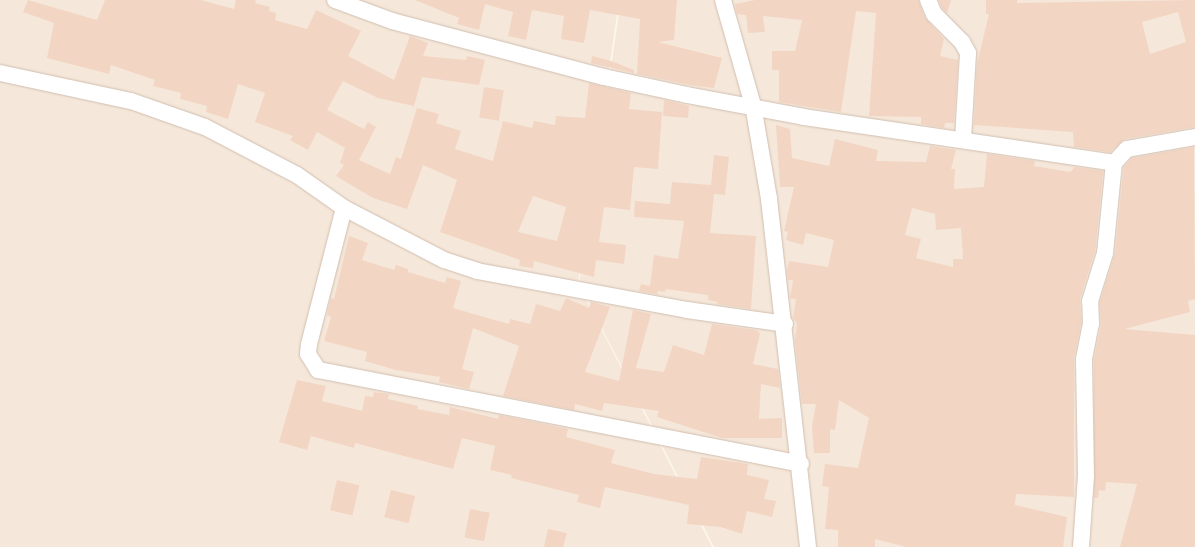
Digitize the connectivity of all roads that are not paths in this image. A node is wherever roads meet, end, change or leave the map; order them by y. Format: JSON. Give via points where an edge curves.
{"nodes":[{"id":1,"x":335,"y":0,"type":"edge"},
{"id":2,"x":723,"y":0,"type":"edge"},
{"id":3,"x":928,"y":0,"type":"edge"},
{"id":4,"x":0,"y":72,"type":"edge"},
{"id":5,"x":753,"y":105,"type":"junction"},
{"id":6,"x":1195,"y":137,"type":"edge"},
{"id":7,"x":963,"y":139,"type":"junction"},
{"id":8,"x":1114,"y":163,"type":"junction"},
{"id":9,"x":344,"y":208,"type":"junction"},
{"id":10,"x":786,"y":324,"type":"junction"},
{"id":11,"x":801,"y":464,"type":"junction"},
{"id":12,"x":808,"y":547,"type":"edge"},
{"id":13,"x":1081,"y":547,"type":"edge"}],
"edges":[{"from":1,"to":5,"type":"street","via":[[392,21],[604,77]]},
{"from":2,"to":5,"type":"street"},
{"from":3,"to":7,"type":"street","via":[[934,14],[962,42],[968,54]]},
{"from":4,"to":9,"type":"street","via":[[131,101],[206,127],[297,175]]},
{"from":5,"to":7,"type":"street","via":[[804,117]]},
{"from":5,"to":10,"type":"street"},
{"from":6,"to":8,"type":"street","via":[[1127,149]]},
{"from":7,"to":8,"type":"street"},
{"from":8,"to":13,"type":"street","via":[[1105,253],[1090,301],[1092,324],[1084,359],[1086,476]]},
{"from":9,"to":10,"type":"street","via":[[444,260],[477,271],[687,310]]},
{"from":9,"to":11,"type":"street","via":[[309,344],[310,359],[318,370]]},
{"from":10,"to":11,"type":"street"},
{"from":11,"to":12,"type":"street"}]}
